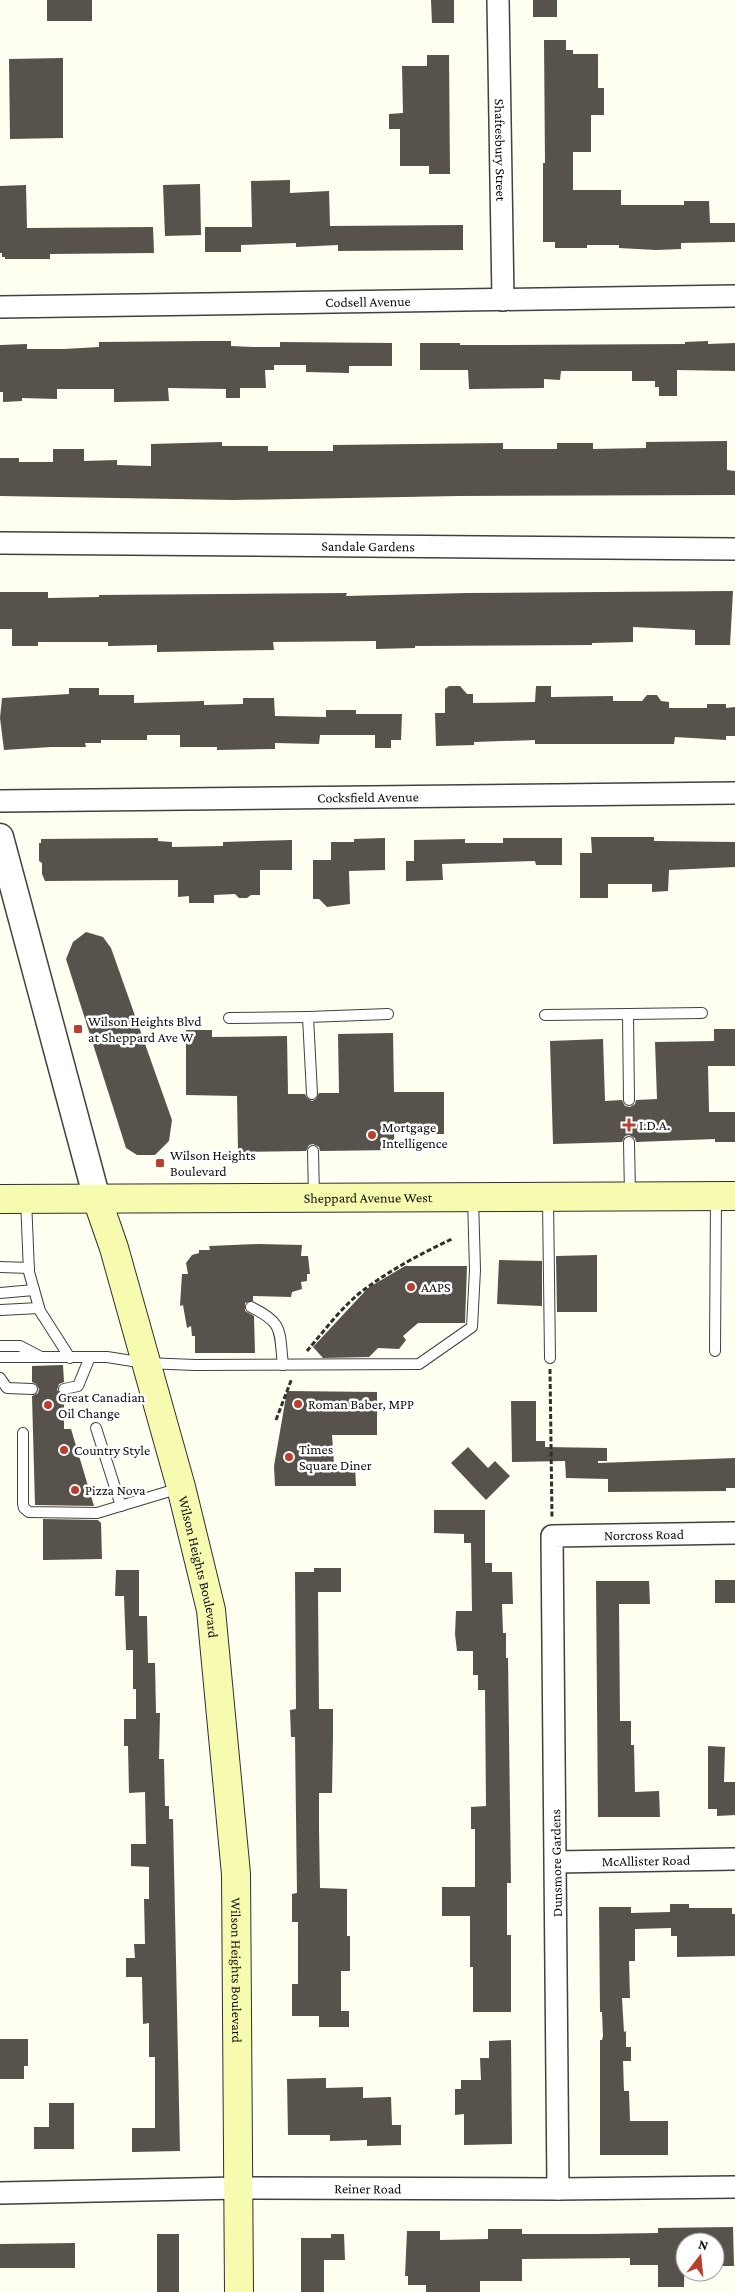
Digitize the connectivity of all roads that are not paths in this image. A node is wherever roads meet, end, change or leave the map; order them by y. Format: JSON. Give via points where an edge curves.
{"nodes":[{"id":1,"x":498,"y":0,"type":"edge"},
{"id":2,"x":735,"y":296,"type":"edge"},
{"id":3,"x":503,"y":300,"type":"junction"},
{"id":4,"x":0,"y":307,"type":"edge"},
{"id":5,"x":0,"y":543,"type":"edge"},
{"id":6,"x":735,"y":549,"type":"edge"},
{"id":7,"x":735,"y":793,"type":"edge"},
{"id":8,"x":0,"y":801,"type":"edge"},
{"id":9,"x":0,"y":837,"type":"edge"},
{"id":10,"x":702,"y":1013,"type":"dead end"},
{"id":11,"x":388,"y":1014,"type":"dead end"},
{"id":12,"x":545,"y":1014,"type":"dead end"},
{"id":13,"x":628,"y":1014,"type":"junction"},
{"id":14,"x":308,"y":1017,"type":"junction"},
{"id":15,"x":229,"y":1018,"type":"dead end"},
{"id":16,"x":312,"y":1094,"type":"dead end"},
{"id":17,"x":629,"y":1100,"type":"dead end"},
{"id":18,"x":629,"y":1142,"type":"dead end"},
{"id":19,"x":313,"y":1151,"type":"dead end"},
{"id":20,"x":630,"y":1196,"type":"junction"},
{"id":21,"x":725,"y":1196,"type":"edge"},
{"id":22,"x":473,"y":1197,"type":"junction"},
{"id":23,"x":548,"y":1197,"type":"junction"},
{"id":24,"x":314,"y":1198,"type":"junction"},
{"id":25,"x":13,"y":1199,"type":"edge"},
{"id":26,"x":97,"y":1199,"type":"junction"},
{"id":27,"x":0,"y":1267,"type":"edge"},
{"id":28,"x":29,"y":1268,"type":"junction"},
{"id":29,"x":34,"y":1290,"type":"junction"},
{"id":30,"x":0,"y":1292,"type":"edge"},
{"id":31,"x":250,"y":1307,"type":"dead end"},
{"id":32,"x":39,"y":1308,"type":"junction"},
{"id":33,"x":1,"y":1310,"type":"edge"},
{"id":34,"x":0,"y":1346,"type":"edge"},
{"id":35,"x":715,"y":1351,"type":"dead end"},
{"id":36,"x":0,"y":1357,"type":"edge"},
{"id":37,"x":90,"y":1357,"type":"junction"},
{"id":38,"x":43,"y":1358,"type":"junction"},
{"id":39,"x":70,"y":1358,"type":"junction"},
{"id":40,"x":550,"y":1358,"type":"road end"},
{"id":41,"x":145,"y":1363,"type":"junction"},
{"id":42,"x":283,"y":1365,"type":"junction"},
{"id":43,"x":0,"y":1378,"type":"edge"},
{"id":44,"x":32,"y":1389,"type":"dead end"},
{"id":45,"x":64,"y":1389,"type":"dead end"},
{"id":46,"x":96,"y":1428,"type":"dead end"},
{"id":47,"x":23,"y":1433,"type":"dead end"},
{"id":48,"x":181,"y":1487,"type":"junction"},
{"id":49,"x":121,"y":1506,"type":"junction"},
{"id":50,"x":735,"y":1533,"type":"edge"},
{"id":51,"x":552,"y":1536,"type":"joint"},
{"id":52,"x":735,"y":1859,"type":"edge"},
{"id":53,"x":556,"y":1862,"type":"junction"},
{"id":54,"x":238,"y":2188,"type":"junction"},
{"id":55,"x":735,"y":2188,"type":"edge"},
{"id":56,"x":558,"y":2190,"type":"junction"},
{"id":57,"x":0,"y":2193,"type":"edge"},
{"id":58,"x":239,"y":2292,"type":"edge"}],
"edges":[{"from":1,"to":3,"type":"street","name":"Shaftesbury Street"},
{"from":2,"to":3,"type":"street","name":"Codsell Avenue"},
{"from":3,"to":4,"type":"street","name":"Codsell Avenue"},
{"from":5,"to":6,"type":"street","name":"Sandale Gardens"},
{"from":7,"to":8,"type":"street","name":"Cocksfield Avenue"},
{"from":9,"to":26,"type":"street","name":"Wilson Heights Boulevard"},
{"from":10,"to":13,"type":"lane"},
{"from":11,"to":14,"type":"lane"},
{"from":12,"to":13,"type":"lane"},
{"from":13,"to":17,"type":"lane"},
{"from":14,"to":15,"type":"lane"},
{"from":14,"to":16,"type":"lane"},
{"from":18,"to":20,"type":"lane"},
{"from":19,"to":24,"type":"lane"},
{"from":20,"to":21,"type":"main road","name":"Sheppard Avenue West"},
{"from":20,"to":23,"type":"main road","name":"Sheppard Avenue West"},
{"from":21,"to":35,"type":"lane"},
{"from":22,"to":23,"type":"main road","name":"Sheppard Avenue West"},
{"from":22,"to":24,"type":"main road","name":"Sheppard Avenue West"},
{"from":22,"to":42,"type":"lane","via":[[475,1270],[472,1327],[419,1364]]},
{"from":23,"to":40,"type":"lane"},
{"from":24,"to":26,"type":"main road","name":"Sheppard Avenue West"},
{"from":25,"to":26,"type":"main road","name":"Sheppard Avenue West"},
{"from":25,"to":28,"type":"lane"},
{"from":26,"to":41,"type":"main road","name":"Wilson Heights Boulevard","via":[[114,1248]]},
{"from":27,"to":28,"type":"lane"},
{"from":28,"to":29,"type":"lane"},
{"from":29,"to":30,"type":"lane"},
{"from":29,"to":32,"type":"lane"},
{"from":31,"to":42,"type":"lane","via":[[269,1316],[279,1329]]},
{"from":32,"to":33,"type":"lane"},
{"from":32,"to":39,"type":"lane"},
{"from":34,"to":38,"type":"lane","via":[[20,1346]]},
{"from":36,"to":38,"type":"lane"},
{"from":37,"to":39,"type":"lane"},
{"from":37,"to":41,"type":"lane"},
{"from":37,"to":45,"type":"lane","via":[[78,1386]]},
{"from":38,"to":39,"type":"lane"},
{"from":41,"to":42,"type":"lane"},
{"from":41,"to":48,"type":"main road","name":"Wilson Heights Boulevard"},
{"from":43,"to":44,"type":"lane","via":[[7,1388]]},
{"from":46,"to":49,"type":"lane"},
{"from":47,"to":49,"type":"lane","via":[[23,1504],[26,1511],[97,1513]]},
{"from":48,"to":49,"type":"lane"},
{"from":48,"to":54,"type":"main road","name":"Wilson Heights Boulevard","via":[[211,1610],[236,1874]]},
{"from":50,"to":51,"type":"street","name":"Norcross Road"},
{"from":51,"to":53,"type":"street","name":"Dunsmore Gardens"},
{"from":52,"to":53,"type":"street","name":"McAllister Road"},
{"from":53,"to":56,"type":"street","name":"Dunsmore Gardens"},
{"from":54,"to":56,"type":"street","name":"Reiner Road"},
{"from":54,"to":57,"type":"street","name":"Reiner Road"},
{"from":54,"to":58,"type":"main road","name":"Wilson Heights Boulevard"},
{"from":55,"to":56,"type":"street","name":"Reiner Road"}]}
